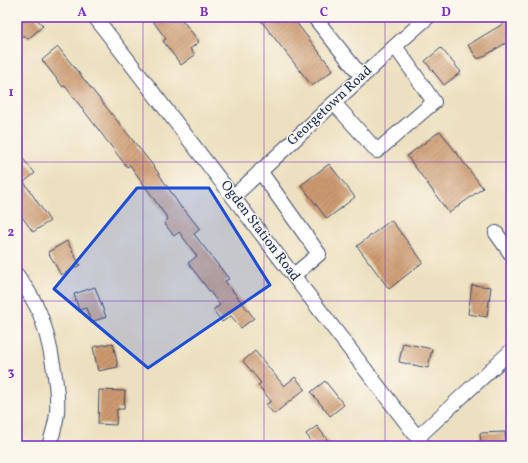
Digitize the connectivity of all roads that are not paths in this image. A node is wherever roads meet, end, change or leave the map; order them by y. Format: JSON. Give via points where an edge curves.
{"nodes":[{"id":1,"x":95,"y":17,"type":"edge"},
{"id":2,"x":314,"y":17,"type":"edge"},
{"id":3,"x":428,"y":17,"type":"edge"},
{"id":4,"x":395,"y":46,"type":"junction"},
{"id":5,"x":362,"y":77,"type":"junction"},
{"id":6,"x":334,"y":103,"type":"junction"},
{"id":7,"x":260,"y":171,"type":"junction"},
{"id":8,"x":234,"y":196,"type":"junction"},
{"id":9,"x":496,"y":233,"type":"dead end"},
{"id":10,"x":511,"y":254,"type":"edge"},
{"id":11,"x":294,"y":274,"type":"junction"},
{"id":12,"x":17,"y":275,"type":"edge"},
{"id":13,"x":511,"y":350,"type":"edge"},
{"id":14,"x":421,"y":442,"type":"edge"},
{"id":15,"x":49,"y":446,"type":"edge"}],
"edges":[{"from":1,"to":8,"type":"street","name":"Ogden Station Road"},
{"from":2,"to":5,"type":"street"},
{"from":3,"to":4,"type":"street","name":"Georgetown Road"},
{"from":4,"to":5,"type":"street","name":"Georgetown Road"},
{"from":4,"to":6,"type":"street","via":[[434,102],[377,151]]},
{"from":5,"to":6,"type":"street","name":"Georgetown Road"},
{"from":6,"to":7,"type":"street","name":"Georgetown Road"},
{"from":7,"to":8,"type":"street","name":"Georgetown Road"},
{"from":7,"to":11,"type":"street","via":[[320,254]]},
{"from":8,"to":11,"type":"street","name":"Ogden Station Road"},
{"from":9,"to":10,"type":"street"},
{"from":11,"to":14,"type":"street","name":"Ogden Station Road"},
{"from":12,"to":15,"type":"street","via":[[27,288],[41,316],[50,348],[56,382],[57,414]]},
{"from":13,"to":14,"type":"street"}]}
